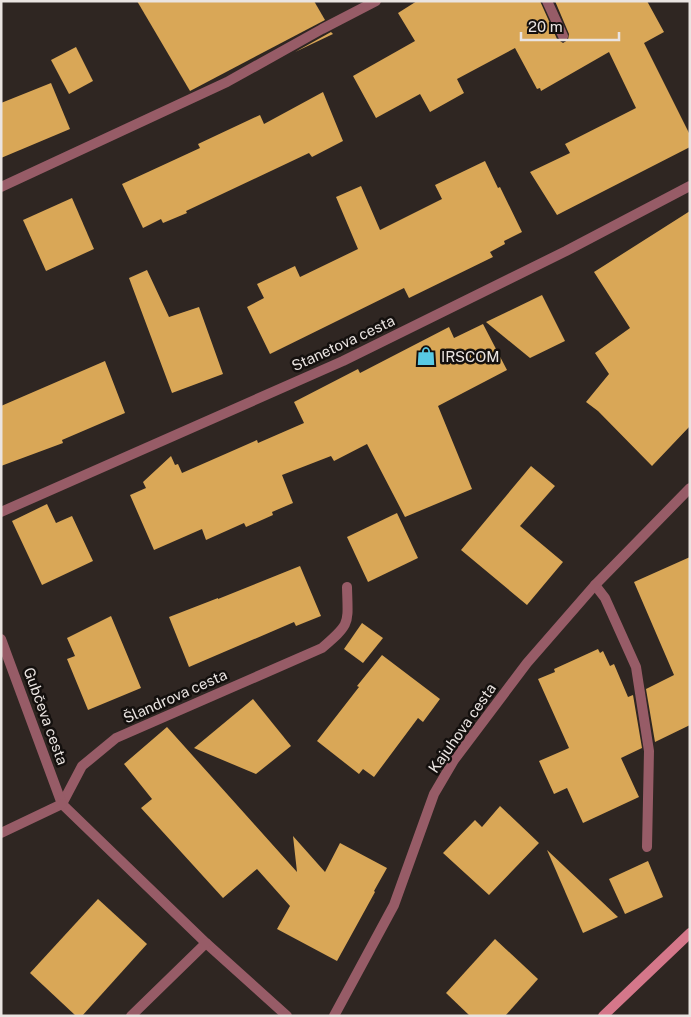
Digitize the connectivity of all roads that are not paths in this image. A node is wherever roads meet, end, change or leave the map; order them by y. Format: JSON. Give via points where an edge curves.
{"nodes":[{"id":1,"x":376,"y":1,"type":"edge"},
{"id":2,"x":547,"y":1,"type":"edge"},
{"id":3,"x":563,"y":36,"type":"dead end"},
{"id":4,"x":690,"y":186,"type":"edge"},
{"id":5,"x":1,"y":188,"type":"edge"},
{"id":6,"x":690,"y":488,"type":"edge"},
{"id":7,"x":1,"y":512,"type":"edge"},
{"id":8,"x":595,"y":585,"type":"junction"},
{"id":9,"x":347,"y":587,"type":"dead end"},
{"id":10,"x":1,"y":638,"type":"edge"},
{"id":11,"x":62,"y":804,"type":"junction"},
{"id":12,"x":1,"y":833,"type":"edge"},
{"id":13,"x":647,"y":847,"type":"dead end"},
{"id":14,"x":690,"y":933,"type":"edge"},
{"id":15,"x":206,"y":943,"type":"junction"},
{"id":16,"x":131,"y":1016,"type":"edge"},
{"id":17,"x":287,"y":1016,"type":"edge"},
{"id":18,"x":334,"y":1016,"type":"edge"},
{"id":19,"x":603,"y":1016,"type":"edge"}],
"edges":[{"from":1,"to":5,"type":"street","via":[[227,82]]},
{"from":2,"to":3,"type":"street"},
{"from":4,"to":7,"type":"street","name":"Stanetova cesta","via":[[343,361]]},
{"from":6,"to":8,"type":"street","name":"Kajuhova cesta"},
{"from":8,"to":13,"type":"street","via":[[605,598],[636,667],[649,751]]},
{"from":8,"to":18,"type":"street","name":"Kajuhova cesta","via":[[527,663],[454,760],[434,794],[394,905]]},
{"from":9,"to":11,"type":"street","name":"Šlandrova cesta","via":[[348,621],[343,630],[322,648],[116,738],[82,766]]},
{"from":10,"to":11,"type":"street","name":"Gubčeva cesta"},
{"from":11,"to":12,"type":"street"},
{"from":11,"to":15,"type":"street"},
{"from":14,"to":19,"type":"main road"},
{"from":15,"to":16,"type":"street"},
{"from":15,"to":17,"type":"street"}]}
